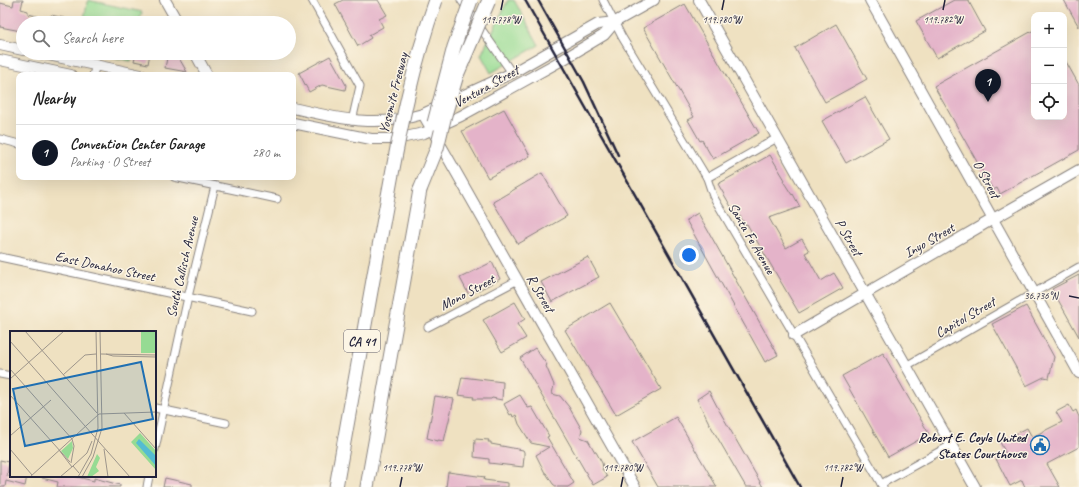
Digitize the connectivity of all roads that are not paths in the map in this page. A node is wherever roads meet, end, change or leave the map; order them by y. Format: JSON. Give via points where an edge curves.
{"nodes":[{"id":1,"x":165,"y":0,"type":"edge"},
{"id":2,"x":312,"y":0,"type":"edge"},
{"id":3,"x":436,"y":0,"type":"edge"},
{"id":4,"x":461,"y":0,"type":"edge"},
{"id":5,"x":471,"y":0,"type":"edge"},
{"id":6,"x":489,"y":0,"type":"edge"},
{"id":7,"x":603,"y":0,"type":"edge"},
{"id":8,"x":654,"y":0,"type":"edge"},
{"id":9,"x":699,"y":0,"type":"edge"},
{"id":10,"x":870,"y":0,"type":"edge"},
{"id":11,"x":174,"y":16,"type":"edge"},
{"id":12,"x":615,"y":22,"type":"junction"},
{"id":13,"x":0,"y":45,"type":"edge"},
{"id":14,"x":16,"y":48,"type":"edge"},
{"id":15,"x":0,"y":60,"type":"edge"},
{"id":16,"x":62,"y":60,"type":"edge"},
{"id":17,"x":199,"y":60,"type":"edge"},
{"id":18,"x":94,"y":70,"type":"edge"},
{"id":19,"x":57,"y":72,"type":"edge"},
{"id":20,"x":113,"y":72,"type":"edge"},
{"id":21,"x":205,"y":72,"type":"edge"},
{"id":22,"x":512,"y":72,"type":"junction"},
{"id":23,"x":296,"y":109,"type":"edge"},
{"id":24,"x":423,"y":114,"type":"junction"},
{"id":25,"x":352,"y":121,"type":"junction"},
{"id":26,"x":296,"y":124,"type":"edge"},
{"id":27,"x":432,"y":130,"type":"junction"},
{"id":28,"x":777,"y":138,"type":"junction"},
{"id":29,"x":0,"y":140,"type":"edge"},
{"id":30,"x":16,"y":143,"type":"edge"},
{"id":31,"x":1079,"y":170,"type":"edge"},
{"id":32,"x":707,"y":178,"type":"junction"},
{"id":33,"x":187,"y":180,"type":"edge"},
{"id":34,"x":214,"y":186,"type":"junction"},
{"id":35,"x":419,"y":196,"type":"junction"},
{"id":36,"x":277,"y":199,"type":"dead end"},
{"id":37,"x":993,"y":218,"type":"junction"},
{"id":38,"x":0,"y":257,"type":"edge"},
{"id":39,"x":1079,"y":267,"type":"edge"},
{"id":40,"x":518,"y":280,"type":"junction"},
{"id":41,"x":865,"y":293,"type":"junction"},
{"id":42,"x":1034,"y":293,"type":"junction"},
{"id":43,"x":188,"y":297,"type":"junction"},
{"id":44,"x":252,"y":311,"type":"dead end"},
{"id":45,"x":428,"y":328,"type":"dead end"},
{"id":46,"x":794,"y":335,"type":"junction"},
{"id":47,"x":906,"y":366,"type":"junction"},
{"id":48,"x":1079,"y":373,"type":"edge"},
{"id":49,"x":0,"y":374,"type":"edge"},
{"id":50,"x":10,"y":376,"type":"edge"},
{"id":51,"x":156,"y":408,"type":"edge"},
{"id":52,"x":163,"y":410,"type":"junction"},
{"id":53,"x":226,"y":423,"type":"dead end"},
{"id":54,"x":156,"y":444,"type":"edge"},
{"id":55,"x":951,"y":445,"type":"junction"},
{"id":56,"x":149,"y":477,"type":"edge"},
{"id":57,"x":882,"y":485,"type":"edge"},
{"id":58,"x":147,"y":487,"type":"edge"},
{"id":59,"x":336,"y":487,"type":"edge"},
{"id":60,"x":367,"y":487,"type":"edge"},
{"id":61,"x":635,"y":487,"type":"edge"},
{"id":62,"x":975,"y":487,"type":"edge"}],
"edges":[{"from":1,"to":11,"type":"main road"},
{"from":2,"to":25,"type":"street","via":[[360,86]]},
{"from":3,"to":59,"type":"highway","name":"Yosemite Freeway","number":"CA 41","bridge":true,"via":[[407,96]]},
{"from":4,"to":22,"type":"street"},
{"from":5,"to":35,"type":"highway","number":"CA 41","bridge":true,"via":[[441,93]]},
{"from":6,"to":35,"type":"highway","bridge":true,"via":[[458,75],[437,148]]},
{"from":7,"to":12,"type":"street","name":"Santa Fe Avenue"},
{"from":8,"to":12,"type":"main road","name":"Ventura Street"},
{"from":9,"to":28,"type":"main road","name":"P Street"},
{"from":10,"to":37,"type":"main road","name":"O Street"},
{"from":12,"to":22,"type":"main road","name":"Ventura Street","via":[[598,24]]},
{"from":12,"to":27,"type":"main road","name":"Ventura Street","via":[[604,35]]},
{"from":12,"to":32,"type":"street","name":"Santa Fe Avenue","via":[[622,38]]},
{"from":13,"to":14,"type":"main road"},
{"from":15,"to":19,"type":"main road"},
{"from":16,"to":18,"type":"main road"},
{"from":17,"to":21,"type":"main road"},
{"from":18,"to":20,"type":"main road"},
{"from":22,"to":24,"type":"main road","name":"Ventura Street"},
{"from":23,"to":25,"type":"main road","name":"Ventura Street"},
{"from":24,"to":25,"type":"main road","name":"Ventura Street","via":[[391,121]]},
{"from":24,"to":27,"type":"main road","name":"R Street"},
{"from":26,"to":27,"type":"main road","name":"Ventura Street","via":[[380,139],[396,139]]},
{"from":27,"to":40,"type":"main road","name":"R Street"},
{"from":28,"to":32,"type":"street"},
{"from":28,"to":41,"type":"main road","name":"P Street"},
{"from":29,"to":30,"type":"street"},
{"from":31,"to":37,"type":"main road","name":"Inyo Street"},
{"from":32,"to":46,"type":"street","name":"Santa Fe Avenue","via":[[713,196]]},
{"from":33,"to":34,"type":"street"},
{"from":34,"to":36,"type":"street"},
{"from":34,"to":43,"type":"street","name":"South Callisch Avenue"},
{"from":35,"to":60,"type":"highway","number":"CA 41"},
{"from":37,"to":41,"type":"main road","name":"Inyo Street"},
{"from":37,"to":42,"type":"main road","name":"O Street"},
{"from":38,"to":43,"type":"street","name":"East Donahoo Street"},
{"from":39,"to":42,"type":"street","name":"Capitol Street"},
{"from":40,"to":45,"type":"street","name":"Mono Street"},
{"from":40,"to":61,"type":"main road","name":"R Street"},
{"from":41,"to":46,"type":"main road","name":"Inyo Street"},
{"from":41,"to":47,"type":"main road","name":"P Street"},
{"from":42,"to":47,"type":"street","name":"Capitol Street"},
{"from":42,"to":48,"type":"main road","name":"O Street"},
{"from":43,"to":44,"type":"street","name":"East Donahoo Street"},
{"from":43,"to":52,"type":"street","name":"South Callisch Avenue"},
{"from":46,"to":57,"type":"street","name":"Santa Fe Avenue"},
{"from":47,"to":55,"type":"main road","name":"P Street"},
{"from":49,"to":50,"type":"street"},
{"from":51,"to":52,"type":"street"},
{"from":52,"to":53,"type":"street"},
{"from":52,"to":54,"type":"street","name":"South Callisch Avenue"},
{"from":55,"to":57,"type":"street"},
{"from":55,"to":62,"type":"main road","name":"P Street"},
{"from":56,"to":58,"type":"street"}]}
